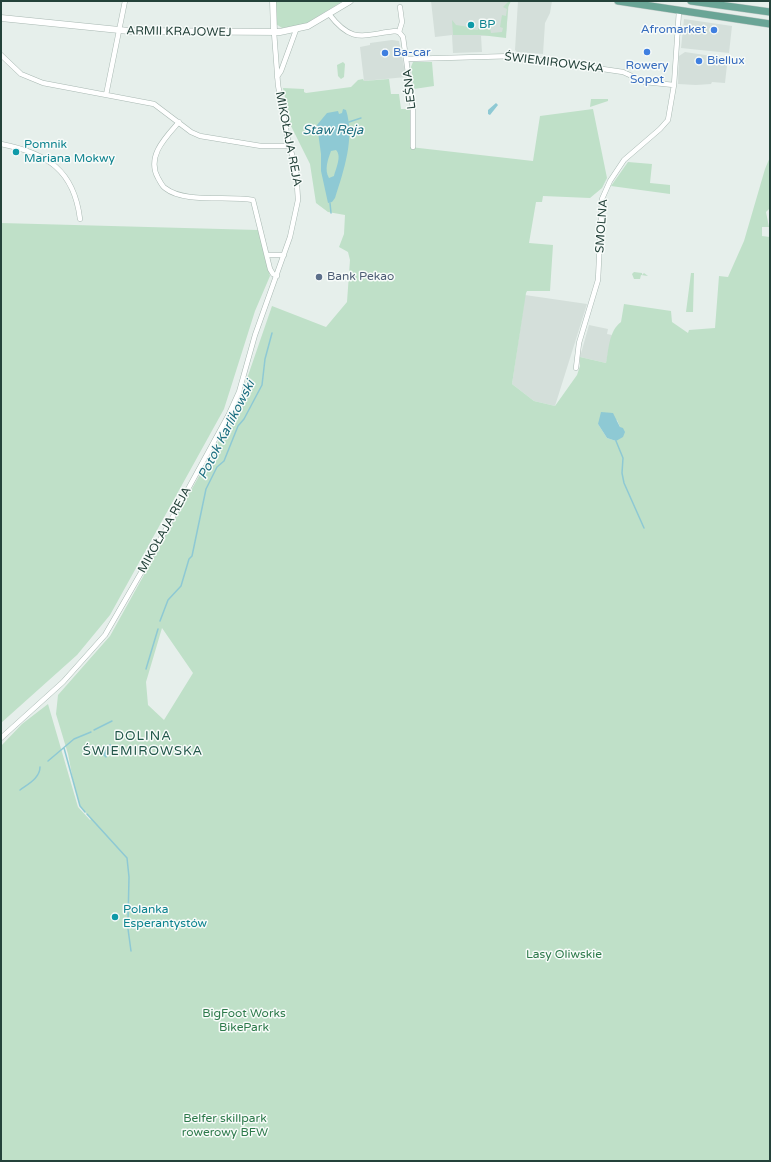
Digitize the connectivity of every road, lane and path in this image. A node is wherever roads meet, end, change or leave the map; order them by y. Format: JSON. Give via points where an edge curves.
{"nodes":[{"id":1,"x":125,"y":1,"type":"edge"},
{"id":2,"x":273,"y":1,"type":"edge"},
{"id":3,"x":350,"y":1,"type":"edge"},
{"id":4,"x":618,"y":1,"type":"edge"},
{"id":5,"x":691,"y":1,"type":"edge"},
{"id":6,"x":400,"y":7,"type":"dead end"},
{"id":7,"x":679,"y":11,"type":"junction"},
{"id":8,"x":770,"y":12,"type":"edge"},
{"id":9,"x":329,"y":14,"type":"junction"},
{"id":10,"x":1,"y":18,"type":"edge"},
{"id":11,"x":770,"y":24,"type":"edge"},
{"id":12,"x":296,"y":30,"type":"junction"},
{"id":13,"x":120,"y":31,"type":"junction"},
{"id":14,"x":274,"y":32,"type":"junction"},
{"id":15,"x":399,"y":32,"type":"junction"},
{"id":16,"x":1,"y":55,"type":"edge"},
{"id":17,"x":407,"y":59,"type":"junction"},
{"id":18,"x":277,"y":77,"type":"junction"},
{"id":19,"x":674,"y":85,"type":"junction"},
{"id":20,"x":106,"y":95,"type":"junction"},
{"id":21,"x":179,"y":122,"type":"junction"},
{"id":22,"x":1,"y":144,"type":"edge"},
{"id":23,"x":289,"y":146,"type":"junction"},
{"id":24,"x":413,"y":147,"type":"dead end"},
{"id":25,"x":80,"y":219,"type":"dead end"},
{"id":26,"x":268,"y":254,"type":"junction"},
{"id":27,"x":284,"y":255,"type":"junction"},
{"id":28,"x":277,"y":276,"type":"junction"},
{"id":29,"x":576,"y":368,"type":"dead end"},
{"id":30,"x":1,"y":738,"type":"edge"}],
"edges":[{"from":1,"to":13,"type":"street"},
{"from":2,"to":14,"type":"street","name":"MIKOŁAJA REJA"},
{"from":3,"to":9,"type":"street","name":"ARMII KRAJOWEJ"},
{"from":4,"to":7,"type":"main road"},
{"from":5,"to":8,"type":"main road"},
{"from":6,"to":15,"type":"street","name":"LEŚNA","via":[[402,22]]},
{"from":7,"to":11,"type":"main road"},
{"from":7,"to":19,"type":"street","name":"SMOLNA"},
{"from":9,"to":12,"type":"street","name":"ARMII KRAJOWEJ"},
{"from":9,"to":15,"type":"street","via":[[340,28],[350,34]]},
{"from":10,"to":13,"type":"street","name":"ARMII KRAJOWEJ"},
{"from":12,"to":14,"type":"street","name":"ARMII KRAJOWEJ"},
{"from":12,"to":18,"type":"street","name":"MIKOŁAJA REJA"},
{"from":13,"to":14,"type":"street","name":"ARMII KRAJOWEJ"},
{"from":13,"to":20,"type":"street"},
{"from":14,"to":18,"type":"street","name":"MIKOŁAJA REJA"},
{"from":15,"to":17,"type":"street","name":"LEŚNA","via":[[403,37]]},
{"from":16,"to":20,"type":"street","via":[[21,74],[34,80]]},
{"from":17,"to":19,"type":"street","name":"ŚWIEMIROWSKA","via":[[514,56],[623,72],[645,82]]},
{"from":17,"to":24,"type":"street","name":"LEŚNA","via":[[413,108]]},
{"from":18,"to":23,"type":"street","name":"MIKOŁAJA REJA"},
{"from":19,"to":29,"type":"street","name":"SMOLNA","via":[[668,120],[624,160],[605,192],[598,280],[579,343]]},
{"from":20,"to":21,"type":"street","via":[[154,104]]},
{"from":21,"to":23,"type":"street","via":[[191,132],[217,140],[261,146]]},
{"from":21,"to":26,"type":"street","via":[[162,141],[154,161],[157,176],[164,188],[185,196],[253,200]]},
{"from":22,"to":25,"type":"street","via":[[37,154],[60,171],[74,190]]},
{"from":23,"to":27,"type":"street","name":"MIKOŁAJA REJA","via":[[299,192],[296,216]]},
{"from":26,"to":27,"type":"street"},
{"from":26,"to":28,"type":"street","via":[[270,269]]},
{"from":27,"to":28,"type":"street","name":"MIKOŁAJA REJA"},
{"from":28,"to":30,"type":"street","name":"MIKOŁAJA REJA","via":[[255,335],[239,392],[229,414],[117,618],[63,682]]}]}
